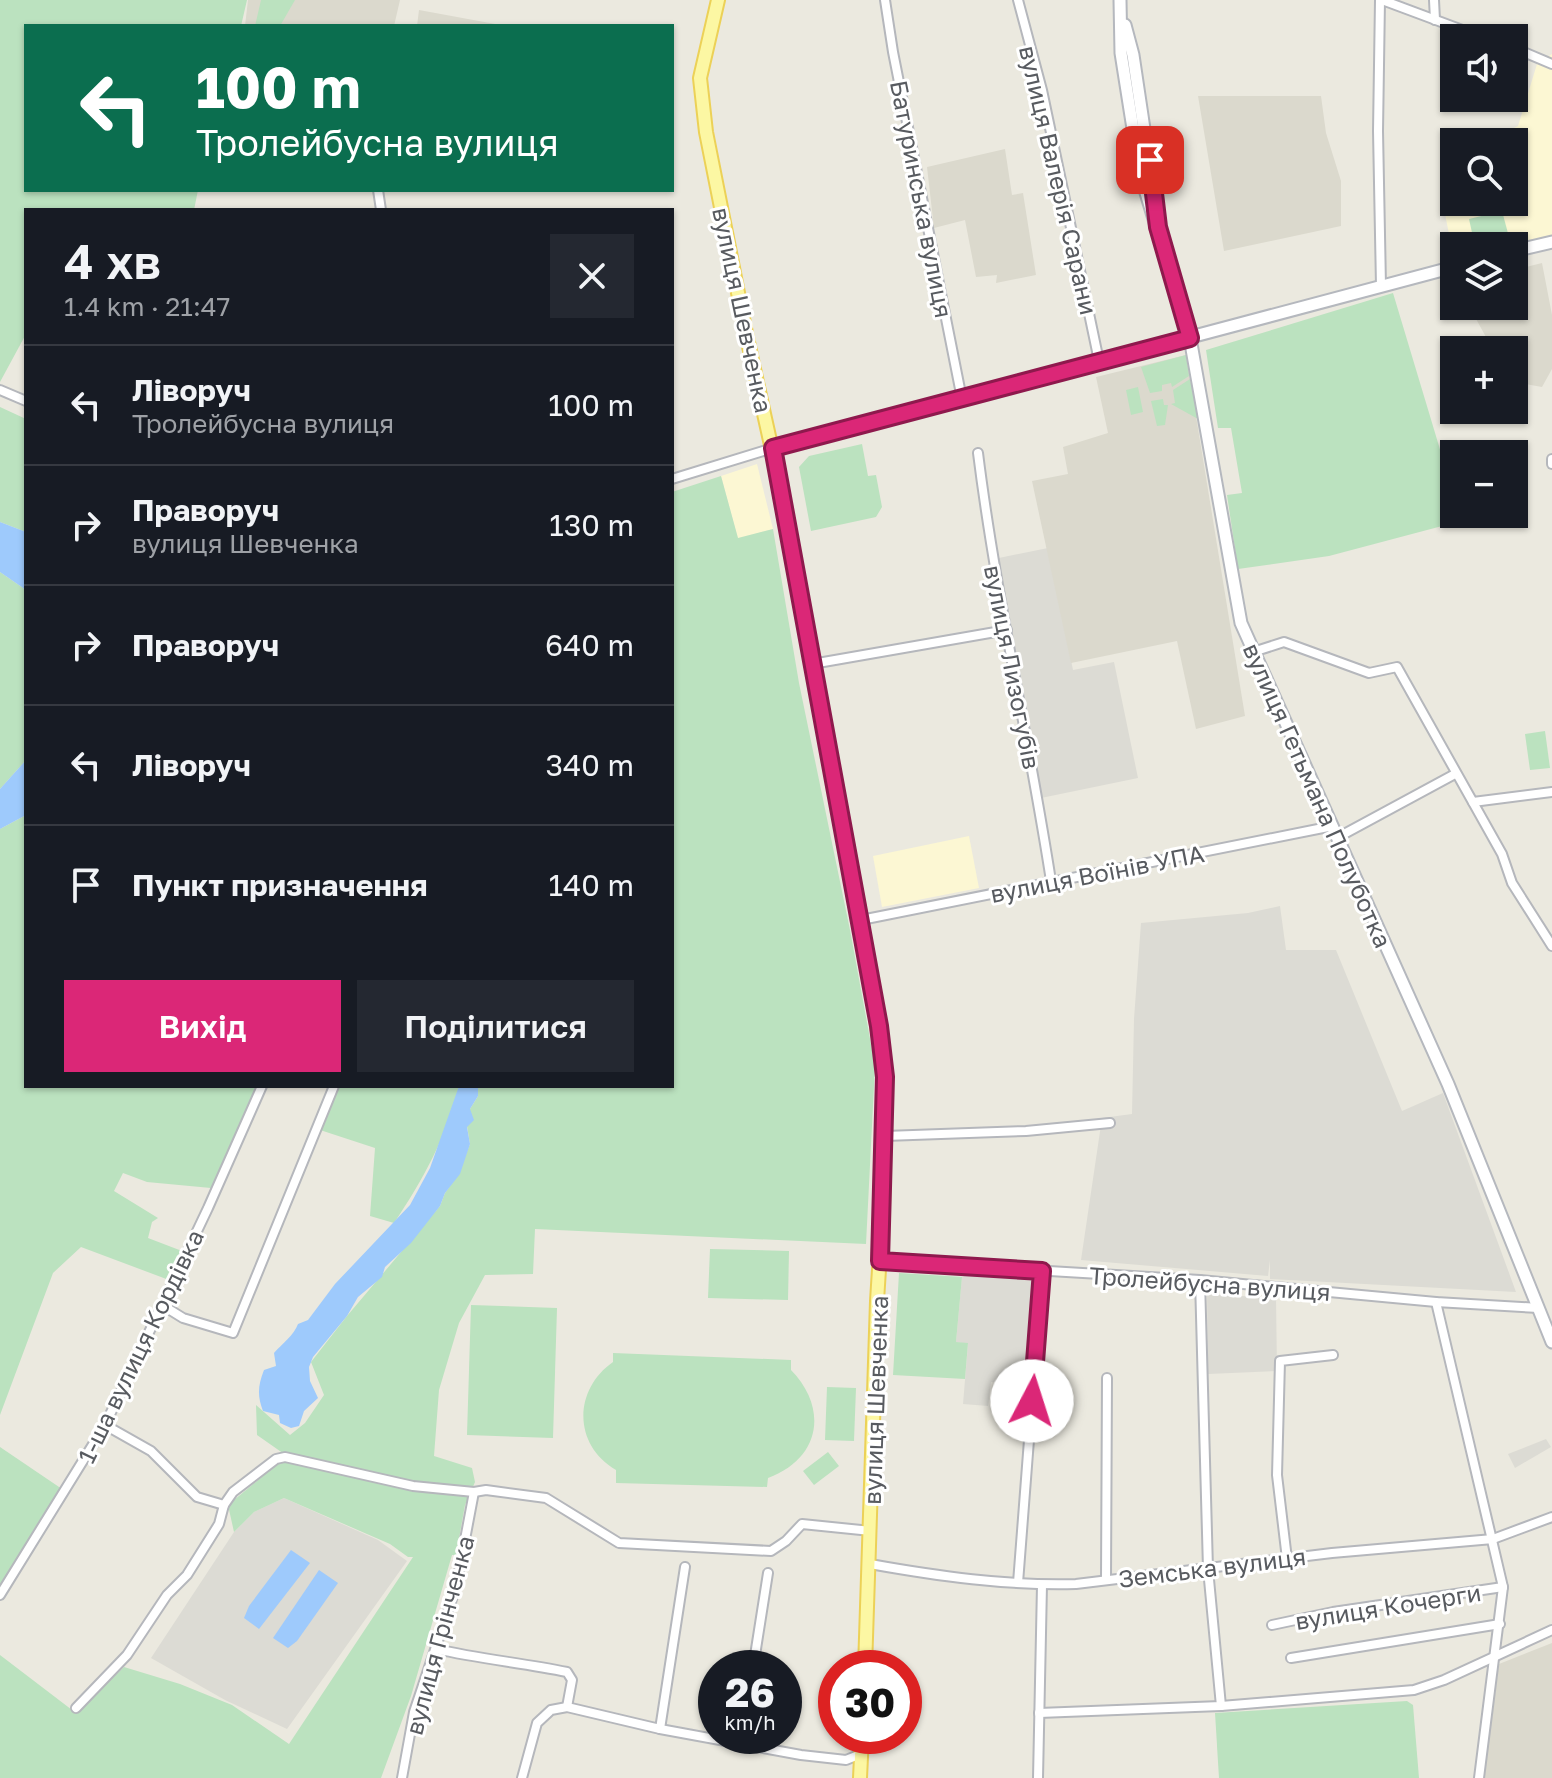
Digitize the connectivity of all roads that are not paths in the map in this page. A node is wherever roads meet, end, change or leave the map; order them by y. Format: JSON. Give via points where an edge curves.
{"nodes":[{"id":1,"x":718,"y":0,"type":"edge"},
{"id":2,"x":885,"y":0,"type":"edge"},
{"id":3,"x":1018,"y":0,"type":"edge"},
{"id":4,"x":1381,"y":0,"type":"edge"},
{"id":5,"x":1434,"y":0,"type":"edge"},
{"id":6,"x":1121,"y":6,"type":"edge"},
{"id":7,"x":1435,"y":20,"type":"junction"},
{"id":8,"x":1446,"y":24,"type":"edge"},
{"id":9,"x":1528,"y":54,"type":"edge"},
{"id":10,"x":1552,"y":64,"type":"edge"},
{"id":11,"x":1552,"y":242,"type":"edge"},
{"id":12,"x":1528,"y":248,"type":"edge"},
{"id":13,"x":1440,"y":271,"type":"edge"},
{"id":14,"x":1381,"y":286,"type":"junction"},
{"id":15,"x":1190,"y":338,"type":"junction"},
{"id":16,"x":1099,"y":361,"type":"junction"},
{"id":17,"x":0,"y":390,"type":"edge"},
{"id":18,"x":962,"y":399,"type":"junction"},
{"id":19,"x":24,"y":400,"type":"edge"},
{"id":20,"x":773,"y":448,"type":"junction"},
{"id":21,"x":978,"y":453,"type":"dead end"},
{"id":22,"x":674,"y":478,"type":"edge"},
{"id":23,"x":1007,"y":630,"type":"junction"},
{"id":24,"x":1253,"y":652,"type":"junction"},
{"id":25,"x":812,"y":664,"type":"junction"},
{"id":26,"x":1455,"y":774,"type":"junction"},
{"id":27,"x":1552,"y":792,"type":"edge"},
{"id":28,"x":1473,"y":802,"type":"junction"},
{"id":29,"x":1335,"y":830,"type":"junction"},
{"id":30,"x":1051,"y":881,"type":"junction"},
{"id":31,"x":861,"y":920,"type":"junction"},
{"id":32,"x":1552,"y":946,"type":"edge"},
{"id":33,"x":261,"y":1088,"type":"edge"},
{"id":34,"x":333,"y":1088,"type":"edge"},
{"id":35,"x":1110,"y":1123,"type":"dead end"},
{"id":36,"x":885,"y":1136,"type":"junction"},
{"id":37,"x":880,"y":1261,"type":"junction"},
{"id":38,"x":1042,"y":1271,"type":"junction"},
{"id":39,"x":1200,"y":1280,"type":"junction"},
{"id":40,"x":1436,"y":1302,"type":"junction"},
{"id":41,"x":162,"y":1305,"type":"junction"},
{"id":42,"x":1539,"y":1308,"type":"junction"},
{"id":43,"x":1552,"y":1342,"type":"edge"},
{"id":44,"x":1333,"y":1355,"type":"dead end"},
{"id":45,"x":1107,"y":1378,"type":"dead end"},
{"id":46,"x":105,"y":1425,"type":"junction"},
{"id":47,"x":474,"y":1492,"type":"junction"},
{"id":48,"x":224,"y":1505,"type":"junction"},
{"id":49,"x":1552,"y":1517,"type":"edge"},
{"id":50,"x":871,"y":1531,"type":"junction"},
{"id":51,"x":1493,"y":1539,"type":"junction"},
{"id":52,"x":1287,"y":1559,"type":"junction"},
{"id":53,"x":870,"y":1564,"type":"junction"},
{"id":54,"x":685,"y":1567,"type":"dead end"},
{"id":55,"x":1208,"y":1569,"type":"junction"},
{"id":56,"x":768,"y":1573,"type":"dead end"},
{"id":57,"x":1106,"y":1580,"type":"junction"},
{"id":58,"x":1018,"y":1583,"type":"junction"},
{"id":59,"x":1042,"y":1585,"type":"junction"},
{"id":60,"x":1503,"y":1587,"type":"junction"},
{"id":61,"x":0,"y":1595,"type":"edge"},
{"id":62,"x":1500,"y":1624,"type":"junction"},
{"id":63,"x":1272,"y":1625,"type":"dead end"},
{"id":64,"x":1552,"y":1630,"type":"edge"},
{"id":65,"x":436,"y":1649,"type":"junction"},
{"id":66,"x":756,"y":1650,"type":"edge"},
{"id":67,"x":866,"y":1650,"type":"edge"},
{"id":68,"x":1495,"y":1655,"type":"junction"},
{"id":69,"x":1291,"y":1658,"type":"dead end"},
{"id":70,"x":1221,"y":1706,"type":"junction"},
{"id":71,"x":567,"y":1707,"type":"junction"},
{"id":72,"x":76,"y":1708,"type":"dead end"},
{"id":73,"x":1039,"y":1713,"type":"junction"},
{"id":74,"x":660,"y":1729,"type":"junction"},
{"id":75,"x":698,"y":1734,"type":"edge"},
{"id":76,"x":802,"y":1752,"type":"edge"},
{"id":77,"x":861,"y":1754,"type":"joint"},
{"id":78,"x":402,"y":1778,"type":"edge"},
{"id":79,"x":522,"y":1778,"type":"edge"},
{"id":80,"x":860,"y":1778,"type":"edge"},
{"id":81,"x":1038,"y":1778,"type":"edge"},
{"id":82,"x":1479,"y":1778,"type":"edge"}],
"edges":[{"from":1,"to":20,"type":"main road","name":"вулиця Шевченка","via":[[702,59],[701,90]]},
{"from":2,"to":18,"type":"street","name":"Батуринська вулиця"},
{"from":3,"to":16,"type":"street","name":"вулиця Валерія Сарани"},
{"from":4,"to":7,"type":"street"},
{"from":4,"to":14,"type":"street"},
{"from":5,"to":7,"type":"street"},
{"from":6,"to":15,"type":"street","name":"вулиця Гетьмана Полуботка","via":[[1121,53],[1140,173]]},
{"from":7,"to":8,"type":"street"},
{"from":9,"to":10,"type":"street"},
{"from":11,"to":12,"type":"street"},
{"from":13,"to":14,"type":"street"},
{"from":14,"to":15,"type":"street"},
{"from":15,"to":16,"type":"street"},
{"from":15,"to":24,"type":"street","name":"вулиця Гетьмана Полуботка","via":[[1241,623]]},
{"from":16,"to":18,"type":"street"},
{"from":17,"to":19,"type":"street"},
{"from":18,"to":20,"type":"street"},
{"from":20,"to":22,"type":"street"},
{"from":20,"to":25,"type":"main road","name":"вулиця Шевченка"},
{"from":21,"to":23,"type":"street","name":"вулиця Лизогубів"},
{"from":23,"to":25,"type":"street"},
{"from":23,"to":30,"type":"street","name":"вулиця Лизогубів"},
{"from":24,"to":26,"type":"street","via":[[1284,642],[1369,673],[1397,667]]},
{"from":24,"to":29,"type":"street","name":"вулиця Гетьмана Полуботка"},
{"from":25,"to":31,"type":"main road","name":"вулиця Шевченка"},
{"from":26,"to":28,"type":"street"},
{"from":26,"to":29,"type":"street","name":"вулиця Воїнів УПА","via":[[1344,834]]},
{"from":27,"to":28,"type":"street"},
{"from":28,"to":32,"type":"street","via":[[1512,883]]},
{"from":29,"to":30,"type":"street","name":"вулиця Воїнів УПА"},
{"from":29,"to":42,"type":"street","name":"вулиця Гетьмана Полуботка"},
{"from":30,"to":31,"type":"street","name":"вулиця Воїнів УПА"},
{"from":31,"to":36,"type":"main road","name":"вулиця Шевченка","via":[[884,1064]]},
{"from":33,"to":41,"type":"street","name":"1-ша вулиця Кордівка"},
{"from":34,"to":41,"type":"street","via":[[233,1333],[183,1318]]},
{"from":35,"to":36,"type":"street"},
{"from":36,"to":37,"type":"main road","name":"вулиця Шевченка"},
{"from":37,"to":38,"type":"street","name":"Тролейбусна вулиця"},
{"from":37,"to":50,"type":"main road","name":"вулиця Шевченка"},
{"from":38,"to":39,"type":"street","name":"Тролейбусна вулиця"},
{"from":38,"to":58,"type":"street"},
{"from":39,"to":40,"type":"street","name":"Тролейбусна вулиця"},
{"from":39,"to":55,"type":"street"},
{"from":40,"to":42,"type":"street","name":"Тролейбусна вулиця"},
{"from":40,"to":51,"type":"street","name":"вулиця Кочерги"},
{"from":41,"to":46,"type":"street","name":"1-ша вулиця Кордівка"},
{"from":42,"to":43,"type":"street","name":"вулиця Гетьмана Полуботка"},
{"from":44,"to":52,"type":"street","via":[[1280,1361],[1277,1475]]},
{"from":45,"to":57,"type":"street"},
{"from":46,"to":48,"type":"street","via":[[151,1451],[197,1497]]},
{"from":46,"to":61,"type":"street","name":"1-ша вулиця Кордівка"},
{"from":47,"to":48,"type":"street","via":[[413,1486],[285,1457],[263,1468]]},
{"from":47,"to":50,"type":"street","via":[[546,1498],[619,1543],[771,1551],[802,1524]]},
{"from":47,"to":65,"type":"street","name":"вулиця Грінченка","via":[[456,1587]]},
{"from":48,"to":72,"type":"street","via":[[219,1524],[187,1575],[127,1655]]},
{"from":49,"to":51,"type":"street","name":"Земська вулиця"},
{"from":50,"to":53,"type":"main road","name":"вулиця Шевченка"},
{"from":51,"to":52,"type":"street","name":"Земська вулиця"},
{"from":51,"to":60,"type":"street","name":"вулиця Кочерги"},
{"from":52,"to":55,"type":"street","name":"Земська вулиця"},
{"from":53,"to":58,"type":"street","name":"Земська вулиця"},
{"from":53,"to":67,"type":"main road","name":"вулиця Шевченка"},
{"from":54,"to":74,"type":"street"},
{"from":55,"to":57,"type":"street","name":"Земська вулиця"},
{"from":55,"to":70,"type":"street"},
{"from":56,"to":66,"type":"street"},
{"from":57,"to":59,"type":"street","name":"Земська вулиця"},
{"from":58,"to":59,"type":"street","name":"Земська вулиця"},
{"from":59,"to":73,"type":"street"},
{"from":60,"to":62,"type":"street","name":"вулиця Кочерги"},
{"from":60,"to":63,"type":"street","name":"вулиця Кочерги"},
{"from":62,"to":68,"type":"street","name":"вулиця Кочерги"},
{"from":62,"to":69,"type":"street","name":"вулиця Кочерги"},
{"from":64,"to":68,"type":"street"},
{"from":65,"to":71,"type":"street","via":[[567,1672],[572,1680]]},
{"from":65,"to":78,"type":"street","name":"вулиця Грінченка","via":[[414,1712]]},
{"from":68,"to":70,"type":"street","via":[[1414,1690]]},
{"from":68,"to":82,"type":"street","name":"вулиця Кочерги"},
{"from":70,"to":73,"type":"street"},
{"from":71,"to":74,"type":"street"},
{"from":71,"to":79,"type":"street","via":[[551,1710],[537,1723]]},
{"from":73,"to":81,"type":"street"},
{"from":74,"to":75,"type":"street"},
{"from":76,"to":77,"type":"street","via":[[846,1760]]},
{"from":77,"to":80,"type":"main road"}]}
